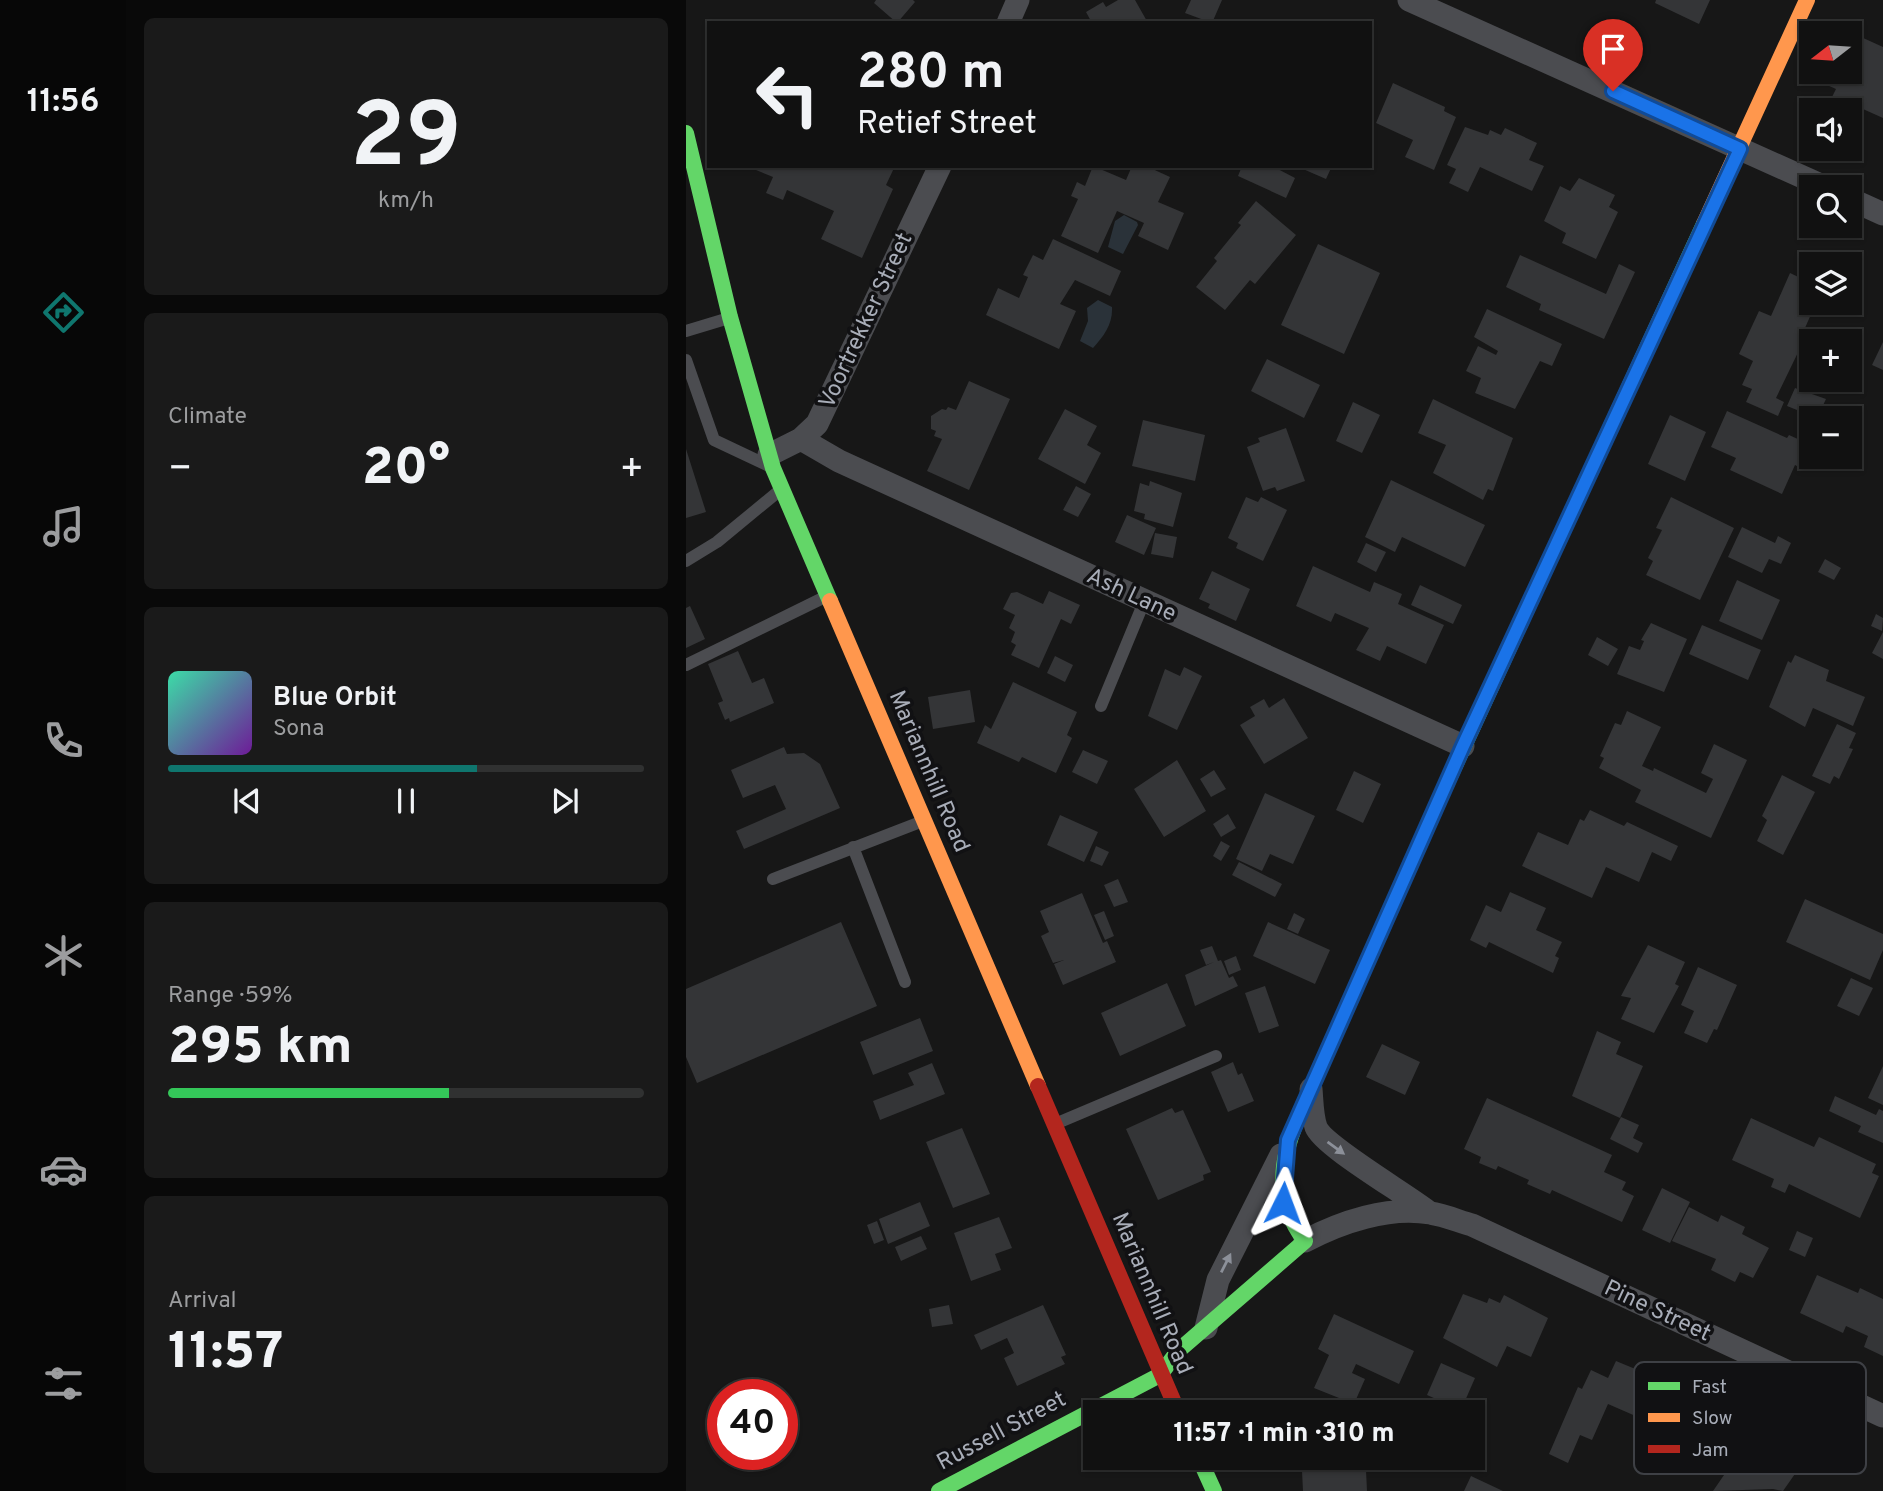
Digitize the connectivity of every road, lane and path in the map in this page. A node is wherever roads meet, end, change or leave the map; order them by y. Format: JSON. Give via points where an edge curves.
{"nodes":[{"id":1,"x":1018,"y":0,"type":"edge"},
{"id":2,"x":1409,"y":0,"type":"edge"},
{"id":3,"x":1807,"y":0,"type":"edge"},
{"id":4,"x":1009,"y":21,"type":"edge"},
{"id":5,"x":686,"y":133,"type":"edge"},
{"id":6,"x":1740,"y":149,"type":"junction"},
{"id":7,"x":939,"y":168,"type":"edge"},
{"id":8,"x":1799,"y":175,"type":"edge"},
{"id":9,"x":1862,"y":204,"type":"edge"},
{"id":10,"x":1883,"y":214,"type":"edge"},
{"id":11,"x":730,"y":317,"type":"junction"},
{"id":12,"x":686,"y":331,"type":"edge"},
{"id":13,"x":686,"y":360,"type":"edge"},
{"id":14,"x":801,"y":439,"type":"junction"},
{"id":15,"x":771,"y":461,"type":"junction"},
{"id":16,"x":782,"y":488,"type":"junction"},
{"id":17,"x":686,"y":561,"type":"edge"},
{"id":18,"x":827,"y":596,"type":"junction"},
{"id":19,"x":1144,"y":602,"type":"junction"},
{"id":20,"x":686,"y":665,"type":"edge"},
{"id":21,"x":1101,"y":706,"type":"dead end"},
{"id":22,"x":1463,"y":746,"type":"junction"},
{"id":23,"x":923,"y":821,"type":"junction"},
{"id":24,"x":853,"y":847,"type":"junction"},
{"id":25,"x":773,"y":879,"type":"dead end"},
{"id":26,"x":905,"y":982,"type":"dead end"},
{"id":27,"x":1216,"y":1056,"type":"dead end"},
{"id":28,"x":1311,"y":1089,"type":"junction"},
{"id":29,"x":1055,"y":1124,"type":"junction"},
{"id":30,"x":1288,"y":1140,"type":"junction"},
{"id":31,"x":1430,"y":1213,"type":"junction"},
{"id":32,"x":1305,"y":1241,"type":"junction"},
{"id":33,"x":1206,"y":1328,"type":"junction"},
{"id":34,"x":1767,"y":1362,"type":"edge"},
{"id":35,"x":1160,"y":1375,"type":"junction"},
{"id":36,"x":1172,"y":1400,"type":"edge"},
{"id":37,"x":1866,"y":1408,"type":"edge"},
{"id":38,"x":1883,"y":1416,"type":"edge"},
{"id":39,"x":1204,"y":1470,"type":"edge"},
{"id":40,"x":939,"y":1491,"type":"edge"},
{"id":41,"x":1214,"y":1491,"type":"edge"}],
"edges":[{"from":1,"to":4,"type":"street"},
{"from":2,"to":6,"type":"street"},
{"from":3,"to":6,"type":"street"},
{"from":5,"to":11,"type":"street","name":"Mariannhill Road"},
{"from":6,"to":8,"type":"street"},
{"from":6,"to":22,"type":"street"},
{"from":7,"to":14,"type":"street","name":"Voortrekker Street","via":[[824,413]]},
{"from":9,"to":10,"type":"street"},
{"from":11,"to":12,"type":"lane"},
{"from":11,"to":15,"type":"street","name":"Mariannhill Road"},
{"from":13,"to":15,"type":"lane","via":[[714,440]]},
{"from":14,"to":15,"type":"street","name":"Voortrekker Street"},
{"from":14,"to":19,"type":"street","name":"Ash Lane","via":[[851,467]]},
{"from":15,"to":16,"type":"street","name":"Mariannhill Road"},
{"from":16,"to":17,"type":"lane","via":[[717,542]]},
{"from":16,"to":18,"type":"street","name":"Mariannhill Road"},
{"from":18,"to":20,"type":"lane"},
{"from":18,"to":23,"type":"street","name":"Mariannhill Road"},
{"from":19,"to":21,"type":"lane"},
{"from":19,"to":22,"type":"street","name":"Ash Lane"},
{"from":22,"to":28,"type":"street"},
{"from":23,"to":24,"type":"lane"},
{"from":23,"to":29,"type":"street","name":"Mariannhill Road"},
{"from":24,"to":25,"type":"lane"},
{"from":24,"to":26,"type":"lane"},
{"from":27,"to":29,"type":"lane"},
{"from":28,"to":30,"type":"street"},
{"from":28,"to":31,"type":"street","name":"Pine Street","one_way":true,"via":[[1316,1128],[1329,1144]]},
{"from":29,"to":35,"type":"street","name":"Mariannhill Road"},
{"from":30,"to":32,"type":"street","via":[[1283,1203],[1289,1222]]},
{"from":33,"to":30,"type":"street","one_way":true,"via":[[1217,1280]]},
{"from":31,"to":32,"type":"street","name":"Pine Street","via":[[1369,1217],[1333,1226]]},
{"from":31,"to":34,"type":"street","name":"Pine Street","via":[[1472,1225]]},
{"from":32,"to":33,"type":"street"},
{"from":33,"to":35,"type":"street","via":[[1178,1351]]},
{"from":35,"to":36,"type":"street","name":"Mariannhill Road"},
{"from":35,"to":40,"type":"street","name":"Russell Street"},
{"from":37,"to":38,"type":"street","name":"Pine Street"},
{"from":39,"to":41,"type":"street"}]}
